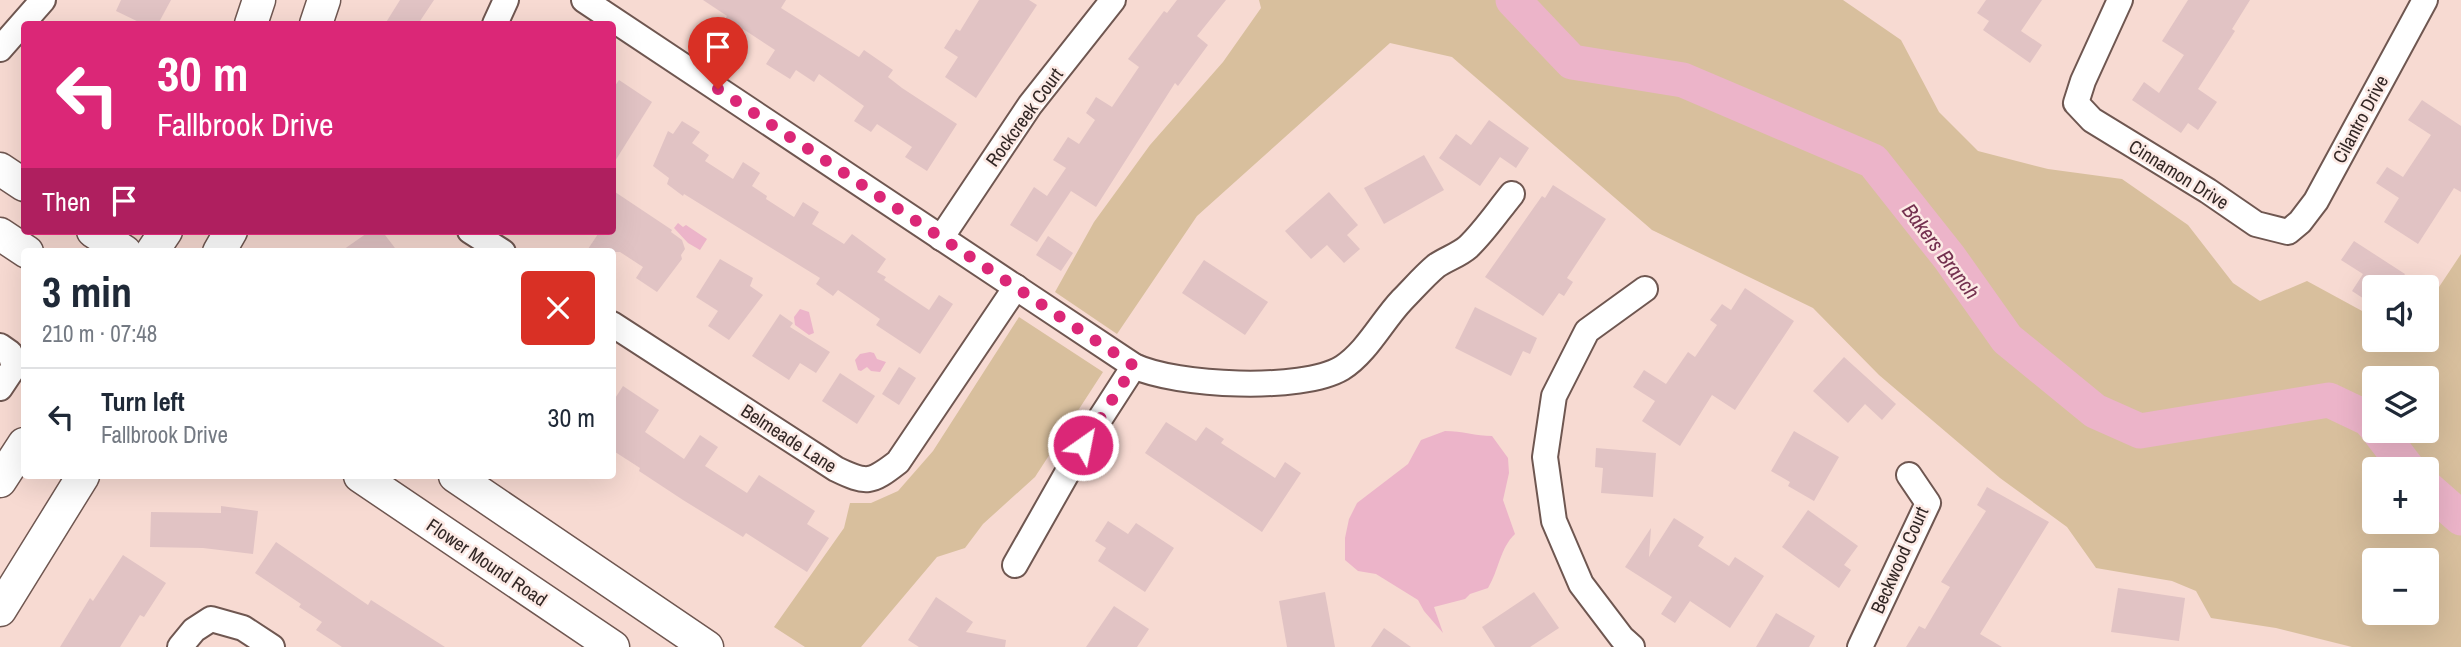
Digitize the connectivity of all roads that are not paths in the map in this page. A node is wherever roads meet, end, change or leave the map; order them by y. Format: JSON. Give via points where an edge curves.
{"nodes":[{"id":1,"x":43,"y":0,"type":"edge"},
{"id":2,"x":258,"y":0,"type":"edge"},
{"id":3,"x":324,"y":0,"type":"edge"},
{"id":4,"x":506,"y":0,"type":"edge"},
{"id":5,"x":584,"y":0,"type":"edge"},
{"id":6,"x":1113,"y":0,"type":"edge"},
{"id":7,"x":2120,"y":0,"type":"edge"},
{"id":8,"x":2425,"y":0,"type":"edge"},
{"id":9,"x":25,"y":21,"type":"edge"},
{"id":10,"x":252,"y":21,"type":"edge"},
{"id":11,"x":317,"y":21,"type":"edge"},
{"id":12,"x":496,"y":21,"type":"edge"},
{"id":13,"x":616,"y":21,"type":"edge"},
{"id":14,"x":616,"y":21,"type":"edge"},
{"id":15,"x":21,"y":25,"type":"edge"},
{"id":16,"x":0,"y":49,"type":"edge"},
{"id":17,"x":0,"y":169,"type":"edge"},
{"id":18,"x":21,"y":183,"type":"edge"},
{"id":19,"x":1513,"y":194,"type":"dead end"},
{"id":20,"x":2288,"y":232,"type":"joint"},
{"id":21,"x":0,"y":234,"type":"edge"},
{"id":22,"x":99,"y":235,"type":"edge"},
{"id":23,"x":476,"y":235,"type":"edge"},
{"id":24,"x":941,"y":238,"type":"junction"},
{"id":25,"x":21,"y":248,"type":"edge"},
{"id":26,"x":119,"y":248,"type":"edge"},
{"id":27,"x":497,"y":248,"type":"edge"},
{"id":28,"x":1016,"y":287,"type":"junction"},
{"id":29,"x":1645,"y":289,"type":"dead end"},
{"id":30,"x":616,"y":327,"type":"edge"},
{"id":31,"x":0,"y":346,"type":"edge"},
{"id":32,"x":1134,"y":366,"type":"junction"},
{"id":33,"x":0,"y":388,"type":"edge"},
{"id":34,"x":1909,"y":475,"type":"dead end"},
{"id":35,"x":81,"y":479,"type":"edge"},
{"id":36,"x":364,"y":479,"type":"edge"},
{"id":37,"x":459,"y":479,"type":"edge"},
{"id":38,"x":1015,"y":565,"type":"dead end"},
{"id":39,"x":4,"y":595,"type":"edge"},
{"id":40,"x":180,"y":647,"type":"edge"},
{"id":41,"x":272,"y":647,"type":"edge"},
{"id":42,"x":613,"y":647,"type":"edge"},
{"id":43,"x":707,"y":647,"type":"edge"},
{"id":44,"x":1632,"y":647,"type":"edge"},
{"id":45,"x":1860,"y":647,"type":"edge"}],
"edges":[{"from":1,"to":9,"type":"street"},
{"from":2,"to":10,"type":"main road"},
{"from":3,"to":11,"type":"main road"},
{"from":4,"to":12,"type":"street"},
{"from":5,"to":13,"type":"street"},
{"from":6,"to":24,"type":"street","name":"Rockcreek Court","via":[[1030,105]]},
{"from":7,"to":20,"type":"street","name":"Cinnamon Drive","via":[[2077,103],[2092,120],[2256,224]]},
{"from":8,"to":20,"type":"street","name":"Cilantro Drive","via":[[2316,201]]},
{"from":14,"to":24,"type":"street"},
{"from":15,"to":16,"type":"street"},
{"from":17,"to":18,"type":"main road"},
{"from":19,"to":32,"type":"street","via":[[1467,248],[1436,266],[1342,368],[1306,381],[1200,382],[1171,379]]},
{"from":21,"to":25,"type":"main road"},
{"from":22,"to":26,"type":"main road"},
{"from":23,"to":27,"type":"street"},
{"from":24,"to":28,"type":"street"},
{"from":28,"to":30,"type":"street","name":"Belmeade Lane","via":[[898,462],[879,477],[859,481]]},
{"from":28,"to":32,"type":"street"},
{"from":29,"to":44,"type":"street","via":[[1587,331],[1555,396],[1545,457],[1554,521],[1581,584]]},
{"from":31,"to":33,"type":"street","via":[[10,353],[14,367]]},
{"from":32,"to":38,"type":"street"},
{"from":34,"to":45,"type":"street","name":"Beckwood Court","via":[[1928,503]]},
{"from":35,"to":39,"type":"main road"},
{"from":36,"to":42,"type":"main road","name":"Flower Mound Road"},
{"from":37,"to":43,"type":"main road"},
{"from":40,"to":41,"type":"street","via":[[211,619],[243,628]]}]}
